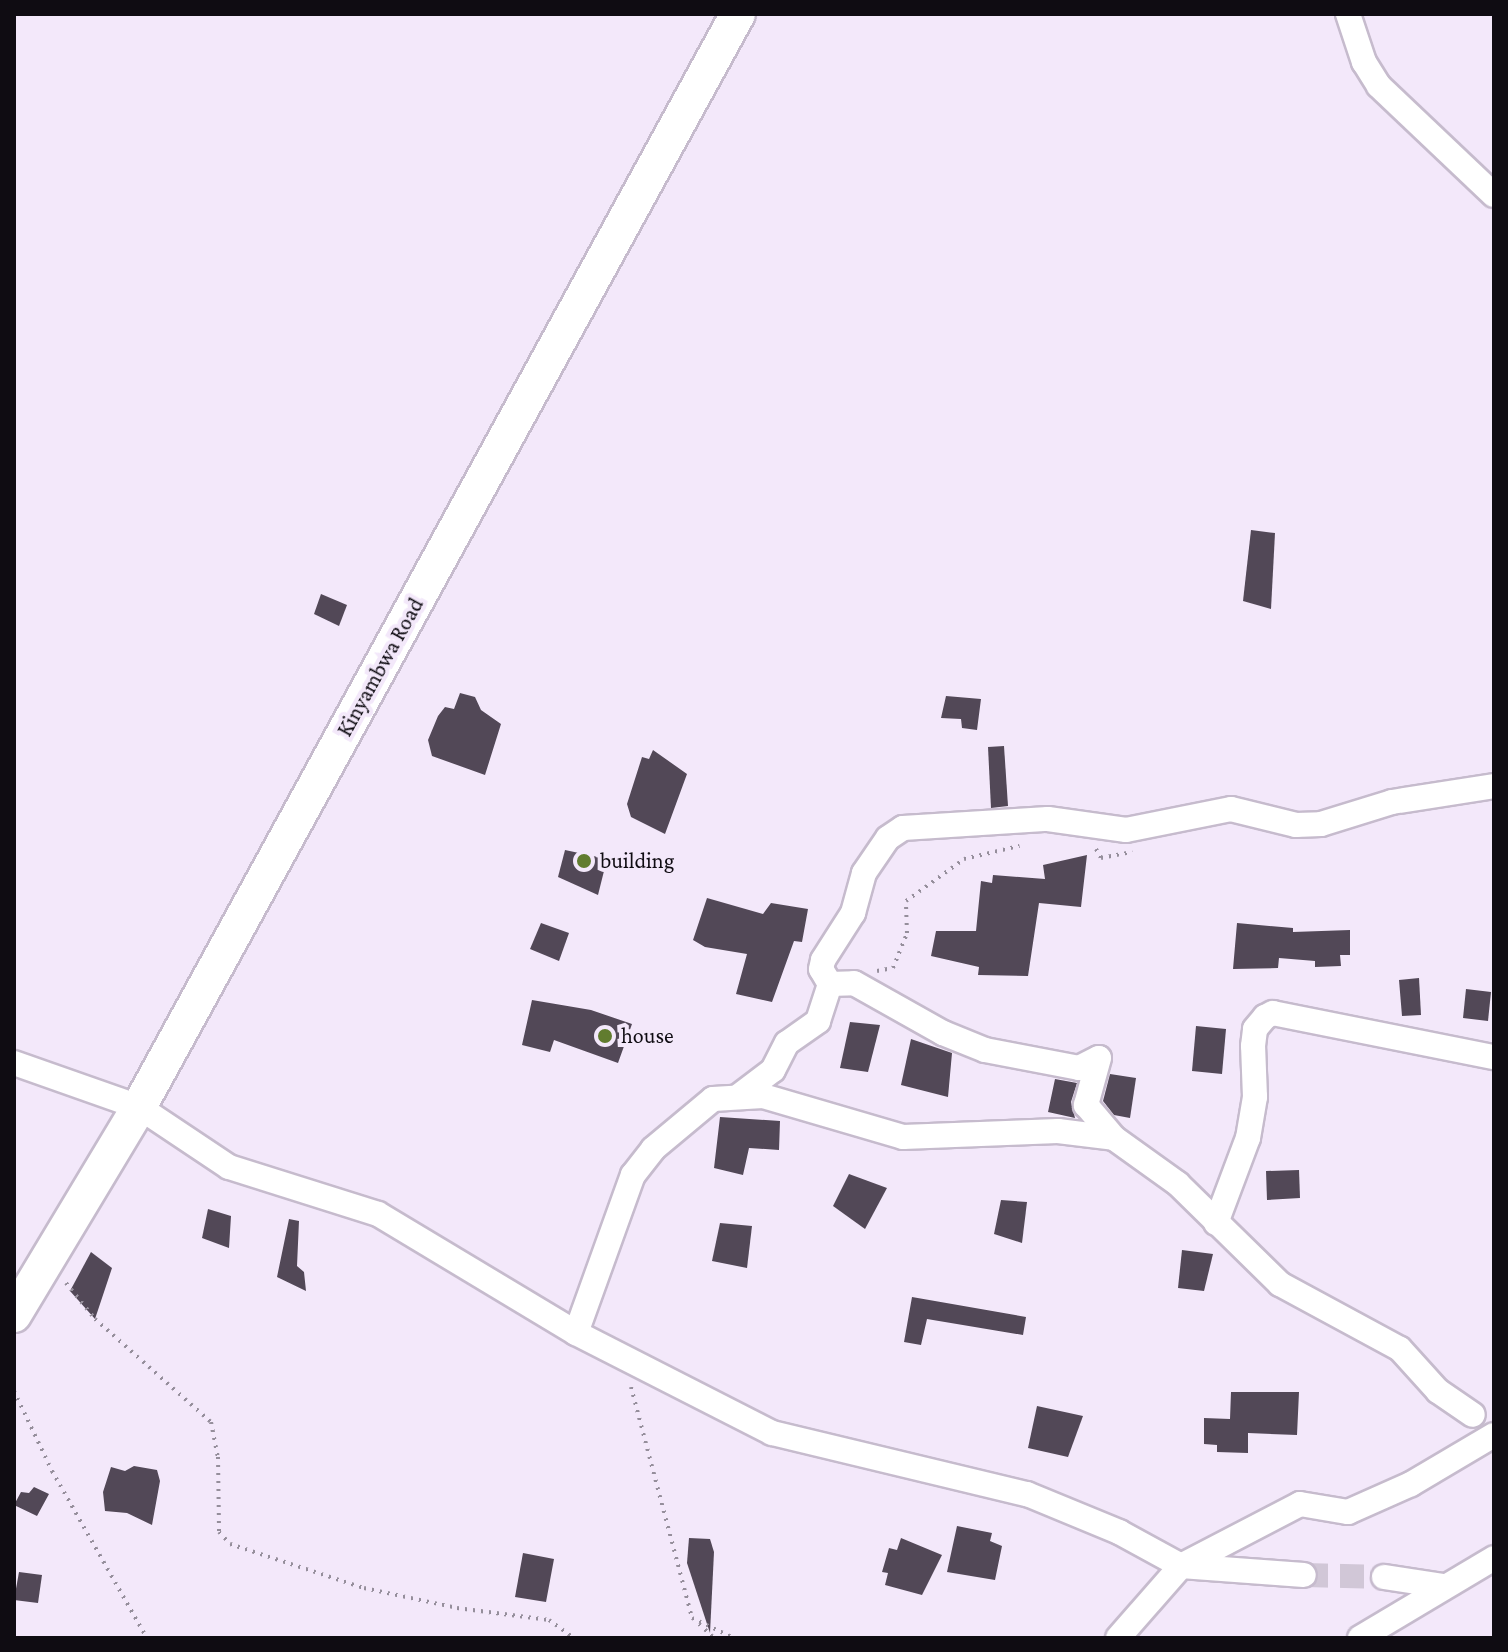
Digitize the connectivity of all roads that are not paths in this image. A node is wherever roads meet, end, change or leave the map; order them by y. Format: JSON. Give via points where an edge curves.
{"nodes":[{"id":1,"x":738,"y":14,"type":"edge"},
{"id":2,"x":1348,"y":14,"type":"edge"},
{"id":3,"x":1494,"y":195,"type":"edge"},
{"id":4,"x":1494,"y":786,"type":"edge"},
{"id":5,"x":842,"y":984,"type":"junction"},
{"id":6,"x":1494,"y":1057,"type":"edge"},
{"id":7,"x":14,"y":1063,"type":"edge"},
{"id":8,"x":740,"y":1095,"type":"junction"},
{"id":9,"x":139,"y":1107,"type":"junction"},
{"id":10,"x":1114,"y":1138,"type":"junction"},
{"id":11,"x":1216,"y":1223,"type":"junction"},
{"id":12,"x":14,"y":1315,"type":"edge"},
{"id":13,"x":576,"y":1333,"type":"junction"},
{"id":14,"x":1473,"y":1415,"type":"dead end"},
{"id":15,"x":1494,"y":1435,"type":"edge"},
{"id":16,"x":1494,"y":1558,"type":"edge"},
{"id":17,"x":1181,"y":1566,"type":"junction"},
{"id":18,"x":1304,"y":1575,"type":"tunnel mouth"},
{"id":19,"x":1384,"y":1577,"type":"tunnel mouth"},
{"id":20,"x":1443,"y":1586,"type":"junction"},
{"id":21,"x":1118,"y":1638,"type":"edge"},
{"id":22,"x":1360,"y":1638,"type":"edge"}],
"edges":[{"from":1,"to":9,"type":"street","name":"Kinyambwa Road"},
{"from":2,"to":3,"type":"street","via":[[1359,51],[1379,86]]},
{"from":4,"to":5,"type":"street","via":[[1392,802],[1321,824],[1296,825],[1231,809],[1140,828],[1048,819],[896,833],[864,873],[853,913],[823,960]]},
{"from":5,"to":8,"type":"street","via":[[818,1021],[787,1043],[773,1070]]},
{"from":5,"to":10,"type":"street","via":[[985,1050],[1079,1068],[1099,1058],[1086,1105]]},
{"from":6,"to":11,"type":"street","via":[[1273,1013],[1265,1017],[1254,1037],[1255,1097],[1248,1138]]},
{"from":7,"to":9,"type":"street"},
{"from":8,"to":10,"type":"street","via":[[763,1096],[903,1137],[1058,1131]]},
{"from":8,"to":13,"type":"street","via":[[713,1099],[653,1149],[633,1175]]},
{"from":9,"to":12,"type":"street","name":"Kinyambwa Road"},
{"from":9,"to":13,"type":"street","via":[[229,1167],[378,1214]]},
{"from":10,"to":11,"type":"street","via":[[1178,1184]]},
{"from":11,"to":14,"type":"street","via":[[1280,1284],[1400,1349],[1438,1391]]},
{"from":13,"to":17,"type":"street","via":[[772,1433],[1027,1494],[1119,1532]]},
{"from":15,"to":17,"type":"street","via":[[1411,1484],[1348,1512],[1300,1504]]},
{"from":16,"to":20,"type":"street"},
{"from":17,"to":18,"type":"street"},
{"from":17,"to":21,"type":"street"},
{"from":19,"to":20,"type":"street"},
{"from":20,"to":22,"type":"street"}]}
